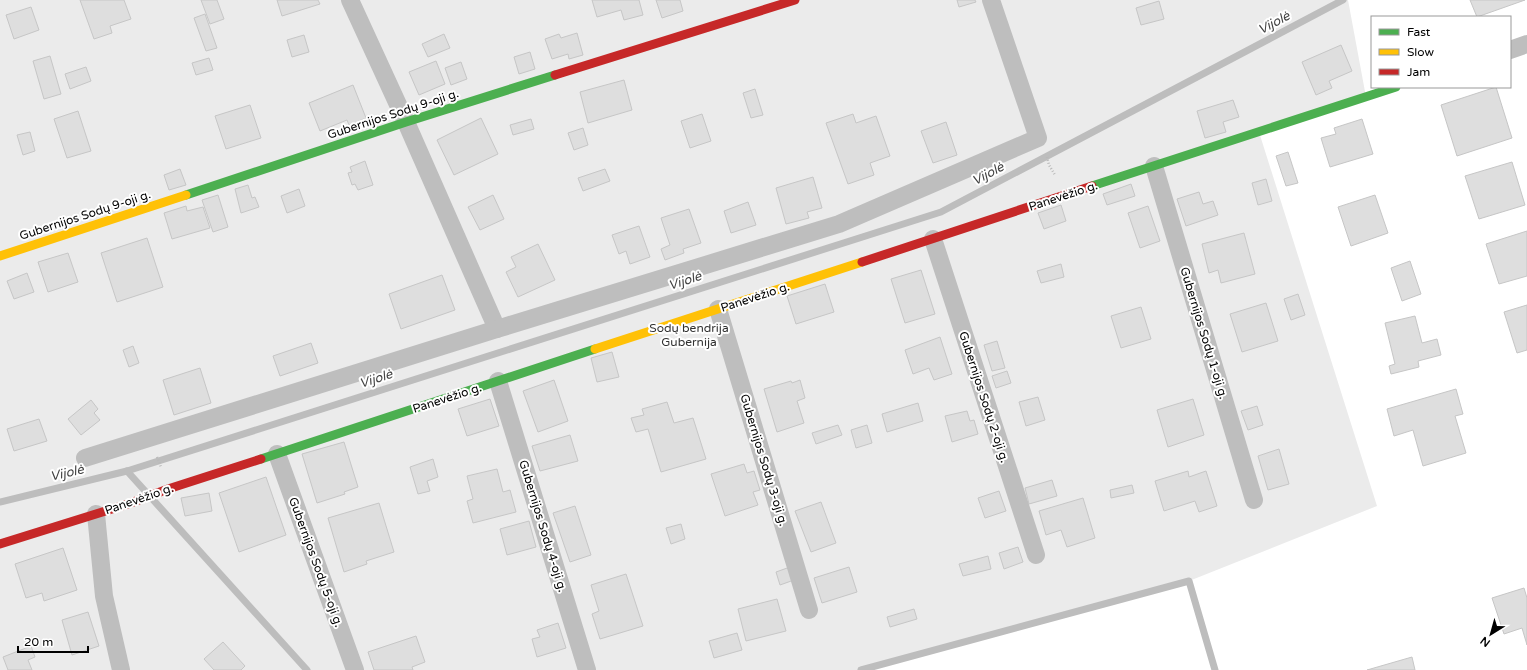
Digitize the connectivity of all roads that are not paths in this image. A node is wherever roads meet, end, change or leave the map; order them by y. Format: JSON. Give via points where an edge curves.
{"nodes":[{"id":1,"x":350,"y":0,"type":"edge"},
{"id":2,"x":795,"y":0,"type":"edge"},
{"id":3,"x":991,"y":0,"type":"edge"},
{"id":4,"x":1527,"y":44,"type":"edge"},
{"id":5,"x":1511,"y":50,"type":"edge"},
{"id":6,"x":1393,"y":88,"type":"edge"},
{"id":7,"x":406,"y":122,"type":"junction"},
{"id":8,"x":1154,"y":166,"type":"junction"},
{"id":9,"x":933,"y":239,"type":"junction"},
{"id":10,"x":0,"y":256,"type":"edge"},
{"id":11,"x":718,"y":309,"type":"junction"},
{"id":12,"x":498,"y":329,"type":"junction"},
{"id":13,"x":498,"y":381,"type":"junction"},
{"id":14,"x":277,"y":454,"type":"junction"},
{"id":15,"x":85,"y":458,"type":"dead end"},
{"id":16,"x":1254,"y":500,"type":"dead end"},
{"id":17,"x":96,"y":514,"type":"junction"},
{"id":18,"x":0,"y":544,"type":"edge"},
{"id":19,"x":1036,"y":555,"type":"dead end"},
{"id":20,"x":810,"y":610,"type":"dead end"},
{"id":21,"x":121,"y":670,"type":"edge"},
{"id":22,"x":355,"y":670,"type":"edge"},
{"id":23,"x":587,"y":670,"type":"edge"}],
"edges":[{"from":1,"to":7,"type":"street"},
{"from":2,"to":7,"type":"street","name":"Gubernijos Sodų 9-oji g."},
{"from":3,"to":12,"type":"street","via":[[1038,138],[839,224]]},
{"from":4,"to":5,"type":"street"},
{"from":6,"to":8,"type":"street","name":"Panevėžio g."},
{"from":7,"to":10,"type":"street","name":"Gubernijos Sodų 9-oji g."},
{"from":7,"to":12,"type":"street"},
{"from":8,"to":9,"type":"street","name":"Panevėžio g."},
{"from":8,"to":16,"type":"street","name":"Gubernijos Sodų 1-oji g."},
{"from":9,"to":11,"type":"street","name":"Panevėžio g."},
{"from":9,"to":19,"type":"street","name":"Gubernijos Sodų 2-oji g."},
{"from":11,"to":13,"type":"street","name":"Panevėžio g."},
{"from":11,"to":20,"type":"street","name":"Gubernijos Sodų 3-oji g."},
{"from":12,"to":15,"type":"street"},
{"from":13,"to":14,"type":"street","name":"Panevėžio g."},
{"from":13,"to":23,"type":"street","name":"Gubernijos Sodų 4-oji g."},
{"from":14,"to":17,"type":"street","name":"Panevėžio g."},
{"from":14,"to":22,"type":"street","name":"Gubernijos Sodų 5-oji g."},
{"from":17,"to":18,"type":"street","name":"Panevėžio g."},
{"from":17,"to":21,"type":"street","via":[[104,596]]}]}
